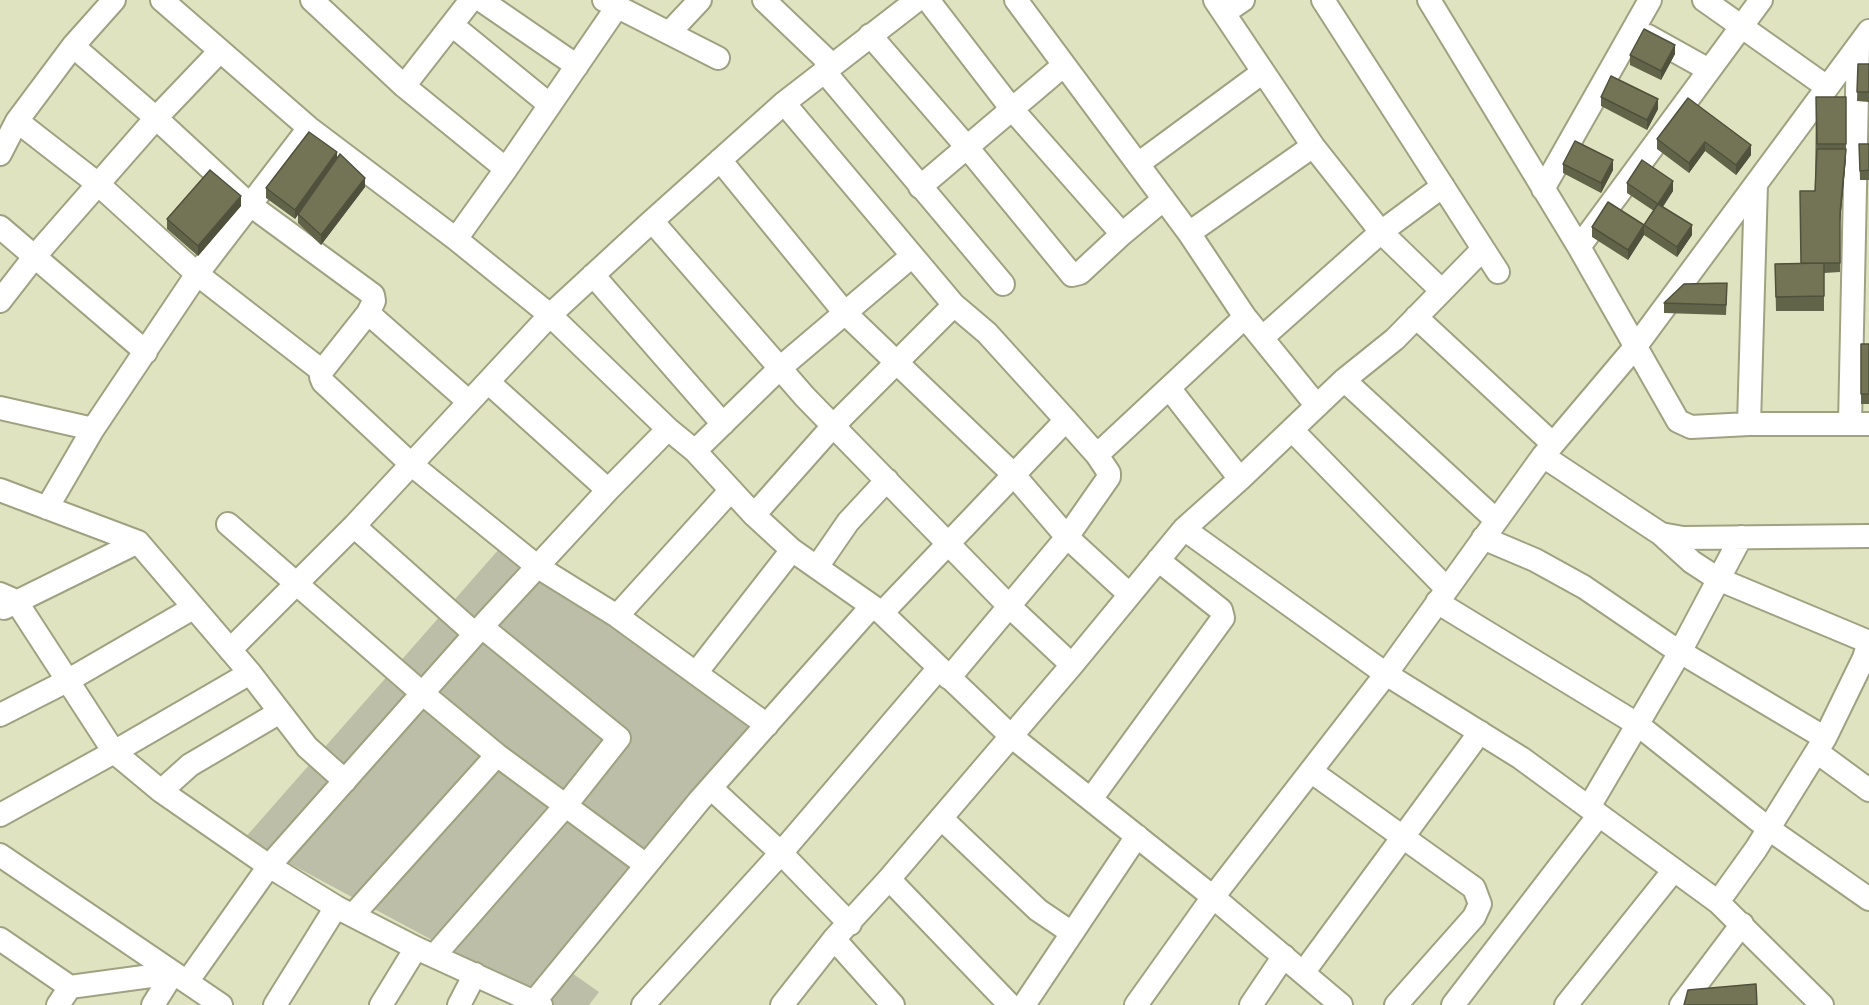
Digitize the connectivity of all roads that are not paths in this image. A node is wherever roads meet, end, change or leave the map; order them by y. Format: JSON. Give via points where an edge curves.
{"nodes":[{"id":1,"x":114,"y":0,"type":"edge"},
{"id":2,"x":162,"y":0,"type":"edge"},
{"id":3,"x":312,"y":0,"type":"edge"},
{"id":4,"x":471,"y":0,"type":"edge"},
{"id":5,"x":481,"y":0,"type":"edge"},
{"id":6,"x":700,"y":0,"type":"edge"},
{"id":7,"x":764,"y":0,"type":"edge"},
{"id":8,"x":917,"y":0,"type":"edge"},
{"id":9,"x":928,"y":0,"type":"edge"},
{"id":10,"x":1243,"y":0,"type":"edge"},
{"id":11,"x":1323,"y":0,"type":"edge"},
{"id":12,"x":1429,"y":0,"type":"edge"},
{"id":13,"x":1650,"y":0,"type":"edge"},
{"id":14,"x":1704,"y":0,"type":"edge"},
{"id":15,"x":1761,"y":0,"type":"edge"},
{"id":16,"x":1022,"y":2,"type":"edge"},
{"id":17,"x":610,"y":3,"type":"edge"},
{"id":18,"x":1219,"y":7,"type":"edge"},
{"id":19,"x":452,"y":25,"type":"junction"},
{"id":20,"x":1741,"y":27,"type":"junction"},
{"id":21,"x":1634,"y":28,"type":"junction"},
{"id":22,"x":669,"y":33,"type":"junction"},
{"id":23,"x":870,"y":36,"type":"junction"},
{"id":24,"x":1863,"y":38,"type":"edge"},
{"id":25,"x":74,"y":46,"type":"junction"},
{"id":26,"x":220,"y":51,"type":"junction"},
{"id":27,"x":718,"y":58,"type":"dead end"},
{"id":28,"x":1064,"y":65,"type":"junction"},
{"id":29,"x":577,"y":66,"type":"junction"},
{"id":30,"x":828,"y":68,"type":"junction"},
{"id":31,"x":1709,"y":70,"type":"junction"},
{"id":32,"x":1263,"y":72,"type":"junction"},
{"id":33,"x":404,"y":86,"type":"junction"},
{"id":34,"x":1827,"y":87,"type":"junction"},
{"id":35,"x":784,"y":103,"type":"junction"},
{"id":36,"x":550,"y":105,"type":"junction"},
{"id":37,"x":1011,"y":108,"type":"junction"},
{"id":38,"x":156,"y":118,"type":"junction"},
{"id":39,"x":17,"y":121,"type":"junction"},
{"id":40,"x":309,"y":128,"type":"junction"},
{"id":41,"x":966,"y":146,"type":"junction"},
{"id":42,"x":1313,"y":146,"type":"junction"},
{"id":43,"x":0,"y":154,"type":"edge"},
{"id":44,"x":720,"y":160,"type":"junction"},
{"id":45,"x":1138,"y":164,"type":"junction"},
{"id":46,"x":506,"y":169,"type":"junction"},
{"id":47,"x":98,"y":184,"type":"junction"},
{"id":48,"x":1756,"y":184,"type":"junction"},
{"id":49,"x":1443,"y":186,"type":"junction"},
{"id":50,"x":920,"y":187,"type":"junction"},
{"id":51,"x":1543,"y":189,"type":"junction"},
{"id":52,"x":1164,"y":200,"type":"junction"},
{"id":53,"x":249,"y":204,"type":"junction"},
{"id":54,"x":652,"y":221,"type":"junction"},
{"id":55,"x":0,"y":227,"type":"edge"},
{"id":56,"x":1381,"y":232,"type":"junction"},
{"id":57,"x":1189,"y":233,"type":"junction"},
{"id":58,"x":1122,"y":234,"type":"junction"},
{"id":59,"x":456,"y":239,"type":"junction"},
{"id":60,"x":1579,"y":247,"type":"junction"},
{"id":61,"x":1483,"y":249,"type":"junction"},
{"id":62,"x":35,"y":256,"type":"junction"},
{"id":63,"x":912,"y":256,"type":"junction"},
{"id":64,"x":1498,"y":272,"type":"dead end"},
{"id":65,"x":197,"y":274,"type":"junction"},
{"id":66,"x":593,"y":275,"type":"junction"},
{"id":67,"x":1003,"y":284,"type":"dead end"},
{"id":68,"x":1442,"y":291,"type":"junction"},
{"id":69,"x":0,"y":301,"type":"edge"},
{"id":70,"x":954,"y":305,"type":"junction"},
{"id":71,"x":368,"y":313,"type":"junction"},
{"id":72,"x":845,"y":313,"type":"junction"},
{"id":73,"x":550,"y":315,"type":"junction"},
{"id":74,"x":1245,"y":317,"type":"junction"},
{"id":75,"x":1416,"y":317,"type":"junction"},
{"id":76,"x":1263,"y":338,"type":"junction"},
{"id":77,"x":1635,"y":346,"type":"junction"},
{"id":78,"x":146,"y":352,"type":"junction"},
{"id":79,"x":898,"y":362,"type":"junction"},
{"id":80,"x":780,"y":368,"type":"junction"},
{"id":81,"x":322,"y":371,"type":"junction"},
{"id":82,"x":1344,"y":380,"type":"junction"},
{"id":83,"x":489,"y":382,"type":"junction"},
{"id":84,"x":1168,"y":388,"type":"junction"},
{"id":85,"x":468,"y":401,"type":"junction"},
{"id":86,"x":1317,"y":406,"type":"junction"},
{"id":87,"x":0,"y":408,"type":"edge"},
{"id":88,"x":1066,"y":420,"type":"junction"},
{"id":89,"x":723,"y":424,"type":"junction"},
{"id":90,"x":1749,"y":424,"type":"junction"},
{"id":91,"x":1859,"y":424,"type":"edge"},
{"id":92,"x":833,"y":426,"type":"junction"},
{"id":93,"x":93,"y":429,"type":"junction"},
{"id":94,"x":668,"y":429,"type":"junction"},
{"id":95,"x":1292,"y":430,"type":"junction"},
{"id":96,"x":1548,"y":450,"type":"junction"},
{"id":97,"x":694,"y":451,"type":"junction"},
{"id":98,"x":1096,"y":455,"type":"junction"},
{"id":99,"x":412,"y":465,"type":"junction"},
{"id":100,"x":1013,"y":474,"type":"junction"},
{"id":101,"x":1240,"y":479,"type":"junction"},
{"id":102,"x":887,"y":480,"type":"junction"},
{"id":103,"x":0,"y":490,"type":"edge"},
{"id":104,"x":608,"y":490,"type":"junction"},
{"id":105,"x":731,"y":490,"type":"junction"},
{"id":106,"x":46,"y":508,"type":"junction"},
{"id":107,"x":754,"y":515,"type":"junction"},
{"id":108,"x":228,"y":524,"type":"dead end"},
{"id":109,"x":354,"y":526,"type":"junction"},
{"id":110,"x":1184,"y":529,"type":"junction"},
{"id":111,"x":1489,"y":529,"type":"junction"},
{"id":112,"x":1661,"y":534,"type":"junction"},
{"id":113,"x":1869,"y":536,"type":"edge"},
{"id":114,"x":1067,"y":537,"type":"junction"},
{"id":115,"x":1741,"y":537,"type":"junction"},
{"id":116,"x":138,"y":542,"type":"junction"},
{"id":117,"x":949,"y":543,"type":"junction"},
{"id":118,"x":792,"y":550,"type":"junction"},
{"id":119,"x":1158,"y":560,"type":"junction"},
{"id":120,"x":538,"y":567,"type":"junction"},
{"id":121,"x":817,"y":567,"type":"junction"},
{"id":122,"x":1718,"y":579,"type":"junction"},
{"id":123,"x":296,"y":584,"type":"junction"},
{"id":124,"x":1129,"y":594,"type":"junction"},
{"id":125,"x":1442,"y":595,"type":"junction"},
{"id":126,"x":5,"y":602,"type":"edge"},
{"id":127,"x":1008,"y":605,"type":"junction"},
{"id":128,"x":193,"y":608,"type":"junction"},
{"id":129,"x":877,"y":610,"type":"junction"},
{"id":130,"x":616,"y":616,"type":"junction"},
{"id":131,"x":479,"y":631,"type":"junction"},
{"id":132,"x":1869,"y":642,"type":"edge"},
{"id":133,"x":230,"y":650,"type":"junction"},
{"id":134,"x":1680,"y":652,"type":"junction"},
{"id":135,"x":1071,"y":665,"type":"junction"},
{"id":136,"x":250,"y":673,"type":"junction"},
{"id":137,"x":696,"y":673,"type":"junction"},
{"id":138,"x":944,"y":673,"type":"junction"},
{"id":139,"x":1386,"y":674,"type":"junction"},
{"id":140,"x":68,"y":681,"type":"junction"},
{"id":141,"x":422,"y":693,"type":"junction"},
{"id":142,"x":280,"y":711,"type":"junction"},
{"id":143,"x":0,"y":715,"type":"edge"},
{"id":144,"x":1637,"y":724,"type":"junction"},
{"id":145,"x":767,"y":725,"type":"junction"},
{"id":146,"x":1480,"y":732,"type":"junction"},
{"id":147,"x":1011,"y":736,"type":"junction"},
{"id":148,"x":1821,"y":745,"type":"junction"},
{"id":149,"x":114,"y":752,"type":"junction"},
{"id":150,"x":497,"y":755,"type":"junction"},
{"id":151,"x":1312,"y":772,"type":"junction"},
{"id":152,"x":345,"y":780,"type":"junction"},
{"id":153,"x":711,"y":788,"type":"junction"},
{"id":154,"x":1869,"y":790,"type":"edge"},
{"id":155,"x":161,"y":791,"type":"junction"},
{"id":156,"x":1091,"y":799,"type":"junction"},
{"id":157,"x":566,"y":805,"type":"junction"},
{"id":158,"x":1594,"y":811,"type":"junction"},
{"id":159,"x":0,"y":815,"type":"edge"},
{"id":160,"x":941,"y":818,"type":"junction"},
{"id":161,"x":1769,"y":829,"type":"junction"},
{"id":162,"x":1137,"y":836,"type":"junction"},
{"id":163,"x":1403,"y":837,"type":"junction"},
{"id":164,"x":781,"y":853,"type":"junction"},
{"id":165,"x":0,"y":855,"type":"edge"},
{"id":166,"x":646,"y":865,"type":"junction"},
{"id":167,"x":269,"y":866,"type":"junction"},
{"id":168,"x":1674,"y":870,"type":"junction"},
{"id":169,"x":889,"y":879,"type":"junction"},
{"id":170,"x":1213,"y":897,"type":"junction"},
{"id":171,"x":1869,"y":898,"type":"edge"},
{"id":172,"x":1718,"y":902,"type":"junction"},
{"id":173,"x":345,"y":911,"type":"junction"},
{"id":174,"x":1742,"y":924,"type":"junction"},
{"id":175,"x":842,"y":932,"type":"junction"},
{"id":176,"x":1071,"y":933,"type":"junction"},
{"id":177,"x":0,"y":939,"type":"edge"},
{"id":178,"x":425,"y":952,"type":"junction"},
{"id":179,"x":1284,"y":956,"type":"junction"},
{"id":180,"x":1303,"y":973,"type":"junction"},
{"id":181,"x":475,"y":974,"type":"junction"},
{"id":182,"x":180,"y":977,"type":"junction"},
{"id":183,"x":64,"y":996,"type":"edge"},
{"id":184,"x":1800,"y":997,"type":"edge"},
{"id":185,"x":537,"y":1003,"type":"edge"},
{"id":186,"x":218,"y":1004,"type":"edge"},
{"id":187,"x":153,"y":1005,"type":"edge"},
{"id":188,"x":275,"y":1005,"type":"edge"},
{"id":189,"x":381,"y":1005,"type":"edge"},
{"id":190,"x":459,"y":1005,"type":"edge"},
{"id":191,"x":643,"y":1005,"type":"edge"},
{"id":192,"x":782,"y":1005,"type":"edge"},
{"id":193,"x":893,"y":1005,"type":"edge"},
{"id":194,"x":1010,"y":1005,"type":"edge"},
{"id":195,"x":1024,"y":1005,"type":"edge"},
{"id":196,"x":1136,"y":1005,"type":"edge"},
{"id":197,"x":1251,"y":1005,"type":"edge"},
{"id":198,"x":1341,"y":1005,"type":"edge"},
{"id":199,"x":1396,"y":1005,"type":"edge"},
{"id":200,"x":1453,"y":1005,"type":"edge"},
{"id":201,"x":1566,"y":1005,"type":"edge"},
{"id":202,"x":1681,"y":1005,"type":"edge"},
{"id":203,"x":1822,"y":1005,"type":"edge"}],
"edges":[{"from":1,"to":25,"type":"street"},
{"from":2,"to":26,"type":"street"},
{"from":3,"to":33,"type":"street"},
{"from":4,"to":19,"type":"street"},
{"from":5,"to":29,"type":"street"},
{"from":6,"to":22,"type":"street"},
{"from":7,"to":30,"type":"street"},
{"from":8,"to":23,"type":"street"},
{"from":9,"to":37,"type":"street"},
{"from":10,"to":18,"type":"street"},
{"from":11,"to":49,"type":"street"},
{"from":12,"to":51,"type":"street"},
{"from":13,"to":21,"type":"street"},
{"from":14,"to":20,"type":"street"},
{"from":15,"to":20,"type":"street"},
{"from":16,"to":28,"type":"street"},
{"from":17,"to":22,"type":"street"},
{"from":17,"to":29,"type":"street"},
{"from":18,"to":32,"type":"street"},
{"from":19,"to":33,"type":"street"},
{"from":19,"to":36,"type":"street"},
{"from":20,"to":31,"type":"street"},
{"from":20,"to":34,"type":"street"},
{"from":21,"to":31,"type":"street"},
{"from":21,"to":51,"type":"street"},
{"from":22,"to":27,"type":"street"},
{"from":23,"to":30,"type":"street"},
{"from":23,"to":41,"type":"street"},
{"from":24,"to":34,"type":"street"},
{"from":24,"to":91,"type":"street"},
{"from":25,"to":38,"type":"street"},
{"from":25,"to":39,"type":"street"},
{"from":26,"to":38,"type":"street"},
{"from":26,"to":40,"type":"street"},
{"from":28,"to":37,"type":"street"},
{"from":28,"to":45,"type":"street"},
{"from":29,"to":36,"type":"street"},
{"from":30,"to":35,"type":"street"},
{"from":30,"to":50,"type":"street"},
{"from":31,"to":60,"type":"street"},
{"from":32,"to":42,"type":"street"},
{"from":32,"to":45,"type":"street"},
{"from":33,"to":46,"type":"street"},
{"from":34,"to":48,"type":"street"},
{"from":35,"to":44,"type":"street"},
{"from":35,"to":63,"type":"street"},
{"from":36,"to":46,"type":"street"},
{"from":37,"to":41,"type":"street"},
{"from":37,"to":58,"type":"street"},
{"from":38,"to":47,"type":"street"},
{"from":38,"to":53,"type":"street"},
{"from":39,"to":43,"type":"street"},
{"from":39,"to":47,"type":"street"},
{"from":40,"to":53,"type":"street"},
{"from":40,"to":59,"type":"street"},
{"from":41,"to":50,"type":"street"},
{"from":41,"to":58,"type":"street","via":[[1072,275],[1080,273]]},
{"from":42,"to":56,"type":"street"},
{"from":42,"to":57,"type":"street"},
{"from":44,"to":54,"type":"street"},
{"from":44,"to":72,"type":"street"},
{"from":45,"to":52,"type":"street"},
{"from":46,"to":59,"type":"street"},
{"from":47,"to":62,"type":"street"},
{"from":47,"to":65,"type":"street"},
{"from":48,"to":77,"type":"street"},
{"from":48,"to":90,"type":"street"},
{"from":49,"to":56,"type":"street"},
{"from":49,"to":61,"type":"street"},
{"from":50,"to":67,"type":"street"},
{"from":51,"to":60,"type":"street"},
{"from":52,"to":57,"type":"street"},
{"from":52,"to":58,"type":"street"},
{"from":53,"to":65,"type":"street"},
{"from":53,"to":71,"type":"street","via":[[373,295]]},
{"from":54,"to":66,"type":"street"},
{"from":54,"to":80,"type":"street"},
{"from":55,"to":62,"type":"street"},
{"from":56,"to":68,"type":"street"},
{"from":56,"to":76,"type":"street"},
{"from":57,"to":74,"type":"street"},
{"from":59,"to":73,"type":"street"},
{"from":60,"to":77,"type":"street"},
{"from":61,"to":64,"type":"street"},
{"from":61,"to":68,"type":"street"},
{"from":62,"to":69,"type":"street"},
{"from":62,"to":78,"type":"street"},
{"from":63,"to":70,"type":"street"},
{"from":63,"to":72,"type":"street"},
{"from":65,"to":78,"type":"street"},
{"from":65,"to":81,"type":"street"},
{"from":66,"to":73,"type":"street"},
{"from":66,"to":89,"type":"street"},
{"from":68,"to":75,"type":"street"},
{"from":70,"to":79,"type":"street"},
{"from":70,"to":88,"type":"street","via":[[987,333]]},
{"from":71,"to":81,"type":"street"},
{"from":71,"to":85,"type":"street"},
{"from":72,"to":79,"type":"street"},
{"from":72,"to":80,"type":"street"},
{"from":73,"to":83,"type":"street"},
{"from":73,"to":94,"type":"street"},
{"from":74,"to":76,"type":"street"},
{"from":74,"to":84,"type":"street"},
{"from":75,"to":82,"type":"street"},
{"from":75,"to":96,"type":"street"},
{"from":76,"to":86,"type":"street"},
{"from":77,"to":90,"type":"street","via":[[1678,421],[1691,427]]},
{"from":77,"to":96,"type":"street"},
{"from":78,"to":93,"type":"street"},
{"from":79,"to":92,"type":"street"},
{"from":79,"to":100,"type":"street"},
{"from":80,"to":89,"type":"street"},
{"from":80,"to":92,"type":"street"},
{"from":81,"to":99,"type":"street","via":[[323,382]]},
{"from":82,"to":86,"type":"street"},
{"from":82,"to":111,"type":"street"},
{"from":83,"to":85,"type":"street"},
{"from":83,"to":104,"type":"street"},
{"from":84,"to":98,"type":"street"},
{"from":84,"to":101,"type":"street"},
{"from":85,"to":99,"type":"street"},
{"from":86,"to":95,"type":"street"},
{"from":87,"to":93,"type":"street"},
{"from":88,"to":98,"type":"street"},
{"from":88,"to":100,"type":"street"},
{"from":89,"to":97,"type":"street"},
{"from":90,"to":91,"type":"street"},
{"from":92,"to":102,"type":"street"},
{"from":92,"to":107,"type":"street"},
{"from":93,"to":106,"type":"street"},
{"from":94,"to":97,"type":"street"},
{"from":94,"to":104,"type":"street"},
{"from":95,"to":101,"type":"street"},
{"from":95,"to":125,"type":"street"},
{"from":96,"to":111,"type":"street"},
{"from":96,"to":112,"type":"street"},
{"from":97,"to":105,"type":"street"},
{"from":98,"to":114,"type":"street","via":[[1109,477]]},
{"from":99,"to":109,"type":"street"},
{"from":99,"to":120,"type":"street"},
{"from":100,"to":114,"type":"street"},
{"from":100,"to":117,"type":"street"},
{"from":101,"to":110,"type":"street"},
{"from":102,"to":117,"type":"street"},
{"from":102,"to":121,"type":"street","via":[[848,522]]},
{"from":103,"to":106,"type":"street"},
{"from":104,"to":120,"type":"street"},
{"from":105,"to":107,"type":"street"},
{"from":105,"to":130,"type":"street"},
{"from":106,"to":116,"type":"street"},
{"from":107,"to":118,"type":"street"},
{"from":108,"to":123,"type":"street"},
{"from":109,"to":123,"type":"street"},
{"from":109,"to":131,"type":"street"},
{"from":110,"to":119,"type":"street"},
{"from":110,"to":139,"type":"street"},
{"from":111,"to":125,"type":"street"},
{"from":111,"to":134,"type":"street"},
{"from":112,"to":115,"type":"street","via":[[1683,538]]},
{"from":112,"to":122,"type":"street"},
{"from":113,"to":115,"type":"street"},
{"from":114,"to":124,"type":"street"},
{"from":114,"to":127,"type":"street"},
{"from":115,"to":122,"type":"street"},
{"from":116,"to":126,"type":"street"},
{"from":116,"to":128,"type":"street"},
{"from":117,"to":127,"type":"street"},
{"from":117,"to":129,"type":"street"},
{"from":118,"to":121,"type":"street"},
{"from":118,"to":137,"type":"street"},
{"from":119,"to":124,"type":"street"},
{"from":119,"to":156,"type":"street","via":[[1221,610],[1223,618]]},
{"from":120,"to":130,"type":"street"},
{"from":120,"to":131,"type":"street"},
{"from":121,"to":129,"type":"street"},
{"from":122,"to":132,"type":"street"},
{"from":122,"to":134,"type":"street"},
{"from":123,"to":133,"type":"street"},
{"from":123,"to":141,"type":"street"},
{"from":124,"to":135,"type":"street"},
{"from":125,"to":139,"type":"street"},
{"from":125,"to":144,"type":"street"},
{"from":126,"to":140,"type":"street"},
{"from":127,"to":135,"type":"street"},
{"from":127,"to":138,"type":"street"},
{"from":128,"to":133,"type":"street"},
{"from":128,"to":140,"type":"street"},
{"from":129,"to":138,"type":"street"},
{"from":129,"to":145,"type":"street"},
{"from":130,"to":137,"type":"street"},
{"from":131,"to":141,"type":"street"},
{"from":131,"to":157,"type":"street","via":[[619,738]]},
{"from":132,"to":148,"type":"street"},
{"from":133,"to":136,"type":"street"},
{"from":134,"to":144,"type":"street"},
{"from":134,"to":148,"type":"street"},
{"from":135,"to":147,"type":"street"},
{"from":136,"to":142,"type":"street"},
{"from":136,"to":149,"type":"street"},
{"from":137,"to":145,"type":"street"},
{"from":138,"to":147,"type":"street"},
{"from":138,"to":164,"type":"street"},
{"from":139,"to":146,"type":"street"},
{"from":139,"to":151,"type":"street"},
{"from":140,"to":143,"type":"street"},
{"from":140,"to":149,"type":"street"},
{"from":141,"to":150,"type":"street"},
{"from":141,"to":152,"type":"street"},
{"from":142,"to":152,"type":"street","via":[[307,747]]},
{"from":142,"to":155,"type":"street","via":[[190,765]]},
{"from":144,"to":158,"type":"street"},
{"from":144,"to":161,"type":"street"},
{"from":145,"to":153,"type":"street"},
{"from":146,"to":158,"type":"street"},
{"from":146,"to":163,"type":"street"},
{"from":147,"to":156,"type":"street"},
{"from":147,"to":160,"type":"street"},
{"from":148,"to":154,"type":"street"},
{"from":148,"to":161,"type":"street"},
{"from":149,"to":155,"type":"street"},
{"from":149,"to":159,"type":"street"},
{"from":150,"to":157,"type":"street"},
{"from":150,"to":173,"type":"street"},
{"from":151,"to":163,"type":"street"},
{"from":151,"to":170,"type":"street"},
{"from":152,"to":167,"type":"street"},
{"from":153,"to":164,"type":"street"},
{"from":153,"to":166,"type":"street"},
{"from":155,"to":167,"type":"street"},
{"from":156,"to":162,"type":"street"},
{"from":157,"to":166,"type":"street"},
{"from":157,"to":178,"type":"street"},
{"from":158,"to":168,"type":"street"},
{"from":158,"to":200,"type":"street"},
{"from":160,"to":169,"type":"street"},
{"from":160,"to":176,"type":"street","via":[[1038,910]]},
{"from":161,"to":171,"type":"street"},
{"from":161,"to":172,"type":"street"},
{"from":162,"to":170,"type":"street"},
{"from":162,"to":176,"type":"street"},
{"from":163,"to":180,"type":"street"},
{"from":163,"to":199,"type":"street","via":[[1474,888],[1480,904],[1474,917]]},
{"from":164,"to":175,"type":"street"},
{"from":164,"to":191,"type":"street"},
{"from":165,"to":182,"type":"street"},
{"from":166,"to":185,"type":"street"},
{"from":167,"to":173,"type":"street"},
{"from":167,"to":182,"type":"street"},
{"from":168,"to":172,"type":"street"},
{"from":168,"to":201,"type":"street"},
{"from":169,"to":175,"type":"street"},
{"from":169,"to":194,"type":"street"},
{"from":170,"to":179,"type":"street"},
{"from":170,"to":196,"type":"street"},
{"from":172,"to":174,"type":"street"},
{"from":173,"to":178,"type":"street"},
{"from":173,"to":188,"type":"street"},
{"from":174,"to":184,"type":"street"},
{"from":174,"to":202,"type":"street"},
{"from":175,"to":192,"type":"street"},
{"from":175,"to":193,"type":"street"},
{"from":176,"to":195,"type":"street"},
{"from":177,"to":183,"type":"street"},
{"from":178,"to":181,"type":"street"},
{"from":178,"to":189,"type":"street"},
{"from":179,"to":180,"type":"street"},
{"from":179,"to":197,"type":"street"},
{"from":180,"to":198,"type":"street"},
{"from":181,"to":185,"type":"street"},
{"from":181,"to":190,"type":"street"},
{"from":182,"to":183,"type":"street"},
{"from":182,"to":186,"type":"street"},
{"from":182,"to":187,"type":"street"},
{"from":184,"to":203,"type":"street"}]}
